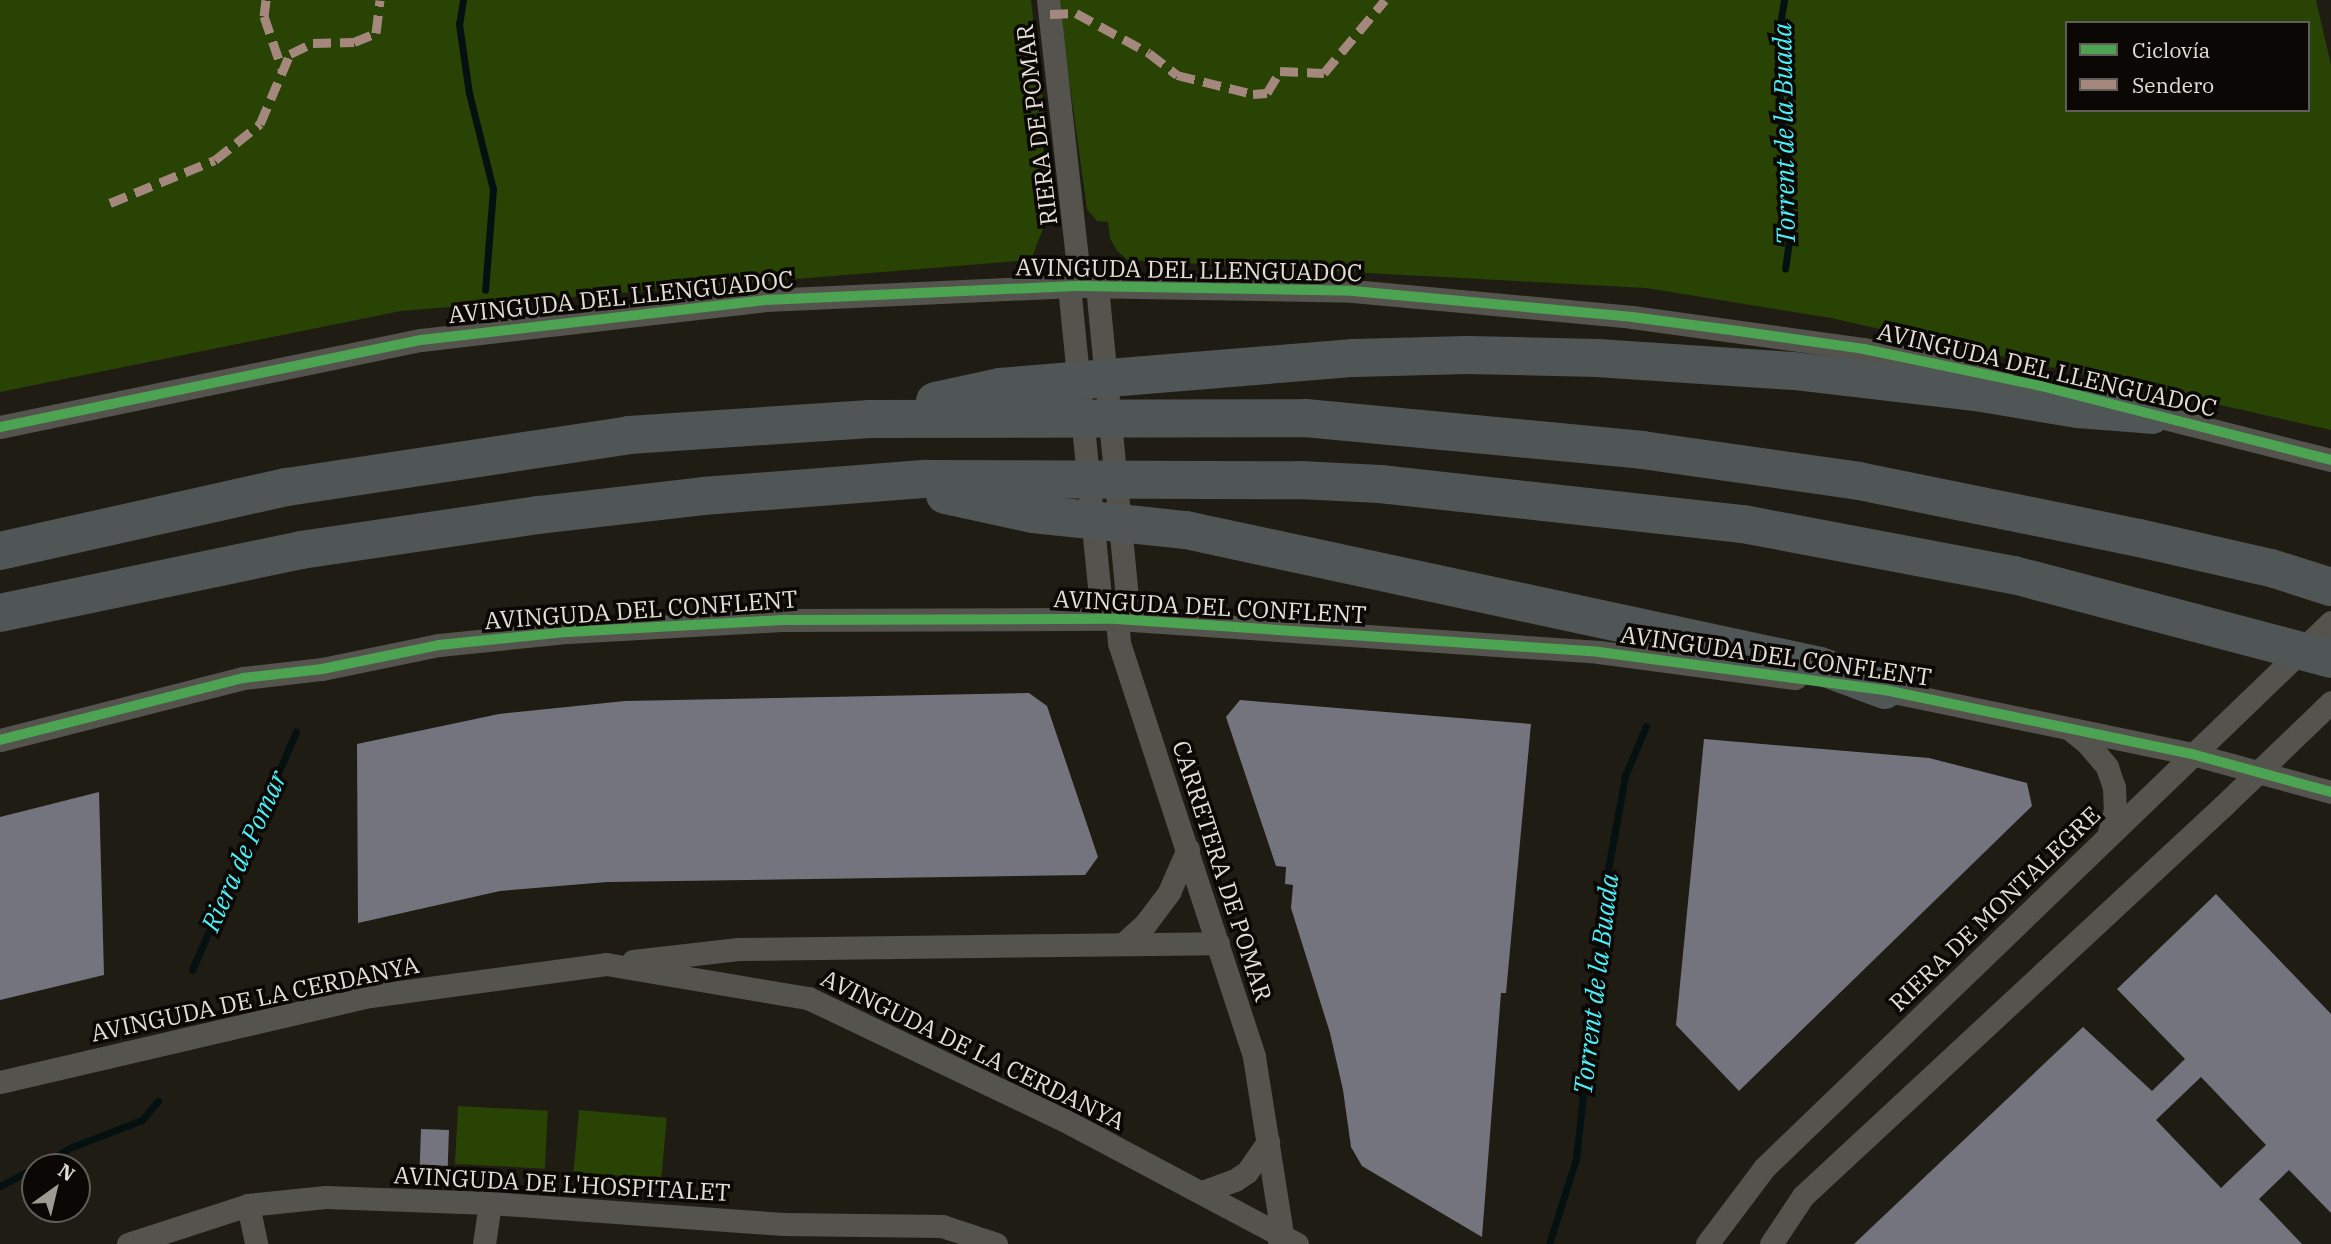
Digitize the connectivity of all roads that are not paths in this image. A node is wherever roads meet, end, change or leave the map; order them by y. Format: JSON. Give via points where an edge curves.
{"nodes":[{"id":1,"x":1048,"y":0,"type":"edge"},
{"id":2,"x":1082,"y":286,"type":"junction"},
{"id":3,"x":2152,"y":415,"type":"junction"},
{"id":4,"x":870,"y":419,"type":"junction"},
{"id":5,"x":0,"y":427,"type":"edge"},
{"id":6,"x":2331,"y":460,"type":"edge"},
{"id":7,"x":881,"y":482,"type":"junction"},
{"id":8,"x":0,"y":551,"type":"edge"},
{"id":9,"x":2331,"y":587,"type":"edge"},
{"id":10,"x":0,"y":613,"type":"edge"},
{"id":11,"x":1116,"y":619,"type":"junction"},
{"id":12,"x":2331,"y":622,"type":"edge"},
{"id":13,"x":2331,"y":659,"type":"edge"},
{"id":14,"x":1885,"y":690,"type":"junction"},
{"id":15,"x":2331,"y":702,"type":"edge"},
{"id":16,"x":2068,"y":728,"type":"junction"},
{"id":17,"x":0,"y":740,"type":"edge"},
{"id":18,"x":2192,"y":754,"type":"junction"},
{"id":19,"x":2259,"y":773,"type":"junction"},
{"id":20,"x":2331,"y":792,"type":"edge"},
{"id":21,"x":2108,"y":837,"type":"junction"},
{"id":22,"x":1188,"y":849,"type":"junction"},
{"id":23,"x":1218,"y":943,"type":"junction"},
{"id":24,"x":1122,"y":944,"type":"junction"},
{"id":25,"x":606,"y":964,"type":"junction"},
{"id":26,"x":0,"y":1082,"type":"edge"},
{"id":27,"x":1268,"y":1142,"type":"junction"},
{"id":28,"x":1202,"y":1192,"type":"junction"},
{"id":29,"x":490,"y":1203,"type":"junction"},
{"id":30,"x":248,"y":1205,"type":"junction"},
{"id":31,"x":783,"y":1224,"type":"junction"},
{"id":32,"x":936,"y":1235,"type":"edge"},
{"id":33,"x":1286,"y":1241,"type":"edge"},
{"id":34,"x":128,"y":1244,"type":"edge"},
{"id":35,"x":256,"y":1244,"type":"edge"},
{"id":36,"x":484,"y":1244,"type":"edge"},
{"id":37,"x":768,"y":1244,"type":"edge"},
{"id":38,"x":996,"y":1244,"type":"edge"},
{"id":39,"x":1707,"y":1244,"type":"edge"},
{"id":40,"x":1771,"y":1244,"type":"edge"}],
"edges":[{"from":1,"to":2,"type":"street","name":"RIERA DE POMAR"},
{"from":2,"to":3,"type":"street","name":"AVINGUDA DEL LLENGUADOC","via":[[1353,291],[1632,317],[1864,349]]},
{"from":2,"to":5,"type":"street","name":"AVINGUDA DEL LLENGUADOC","via":[[766,300],[421,340]]},
{"from":2,"to":11,"type":"street","name":"CARRETERA DE POMAR","via":[[1073,323],[1100,596]]},
{"from":2,"to":11,"type":"street","name":"CARRETERA DE POMAR","via":[[1099,323],[1125,572],[1127,596]]},
{"from":3,"to":4,"type":"highway","via":[[1794,371],[1467,355],[1354,358],[1000,387]]},
{"from":3,"to":6,"type":"street","name":"AVINGUDA DEL LLENGUADOC"},
{"from":4,"to":8,"type":"highway","via":[[629,435],[416,467],[287,487]]},
{"from":4,"to":9,"type":"highway","via":[[1305,418],[1642,450],[1859,481],[2270,568]]},
{"from":7,"to":10,"type":"highway","via":[[539,515],[301,550]]},
{"from":7,"to":13,"type":"highway","via":[[1124,478],[1380,484],[1742,524],[2014,575]]},
{"from":7,"to":14,"type":"highway","via":[[1033,514],[1186,530],[1820,666]]},
{"from":11,"to":14,"type":"street","name":"AVINGUDA DEL CONFLENT","via":[[1599,652]]},
{"from":11,"to":17,"type":"street","name":"AVINGUDA DEL CONFLENT","via":[[786,620],[568,632],[439,645],[322,669],[243,678]]},
{"from":11,"to":22,"type":"street","name":"CARRETERA DE POMAR","via":[[1119,643]]},
{"from":12,"to":18,"type":"street","name":"RIERA DE MONTALEGRE"},
{"from":14,"to":16,"type":"street","name":"AVINGUDA DEL CONFLENT"},
{"from":15,"to":19,"type":"street"},
{"from":16,"to":18,"type":"street","name":"AVINGUDA DEL CONFLENT"},
{"from":16,"to":21,"type":"street","via":[[2107,767],[2115,810]]},
{"from":18,"to":19,"type":"street","name":"AVINGUDA DEL CONFLENT"},
{"from":18,"to":21,"type":"street","name":"RIERA DE MONTALEGRE"},
{"from":19,"to":20,"type":"street","name":"AVINGUDA DEL CONFLENT"},
{"from":19,"to":40,"type":"street","via":[[1803,1196]]},
{"from":21,"to":39,"type":"street","name":"RIERA DE MONTALEGRE","via":[[1765,1168]]},
{"from":22,"to":23,"type":"street","name":"CARRETERA DE POMAR"},
{"from":22,"to":24,"type":"street","via":[[1169,892]]},
{"from":23,"to":24,"type":"street","name":"AVINGUDA DE LA CERDANYA"},
{"from":23,"to":27,"type":"street","name":"CARRETERA DE POMAR","via":[[1254,1057]]},
{"from":24,"to":25,"type":"street","name":"AVINGUDA DE LA CERDANYA","via":[[738,949]]},
{"from":25,"to":26,"type":"street","name":"AVINGUDA DE LA CERDANYA","via":[[370,996]]},
{"from":25,"to":28,"type":"street","name":"AVINGUDA DE LA CERDANYA","via":[[808,998],[1064,1120]]},
{"from":27,"to":28,"type":"street","via":[[1248,1172]]},
{"from":27,"to":33,"type":"street","name":"CARRETERA DE POMAR"},
{"from":28,"to":33,"type":"street","name":"AVINGUDA DE LA CERDANYA"},
{"from":29,"to":30,"type":"street","name":"AVINGUDA DE L'HOSPITALET","via":[[326,1197]]},
{"from":29,"to":31,"type":"street","name":"AVINGUDA DE L'HOSPITALET"},
{"from":29,"to":36,"type":"street"},
{"from":30,"to":34,"type":"street","name":"AVINGUDA DE L'HOSPITALET"},
{"from":30,"to":35,"type":"street"},
{"from":31,"to":32,"type":"street","name":"AVINGUDA DE L'HOSPITALET"},
{"from":31,"to":37,"type":"street"},
{"from":32,"to":38,"type":"street","name":"AVINGUDA DE L'HOSPITALET"}]}
